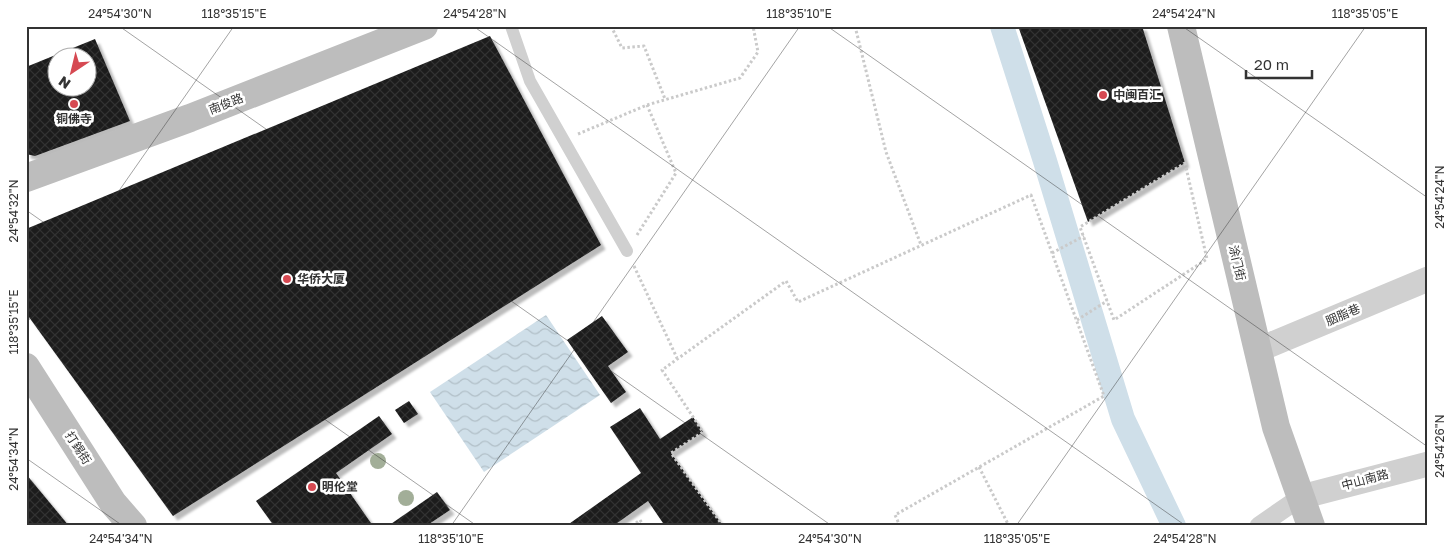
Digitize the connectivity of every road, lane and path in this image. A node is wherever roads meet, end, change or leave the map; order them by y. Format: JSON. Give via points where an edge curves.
{"nodes":[{"id":1,"x":424,"y":26,"type":"edge"},
{"id":2,"x":511,"y":26,"type":"edge"},
{"id":3,"x":611,"y":26,"type":"edge"},
{"id":4,"x":753,"y":26,"type":"edge"},
{"id":5,"x":855,"y":26,"type":"edge"},
{"id":6,"x":1181,"y":26,"type":"edge"},
{"id":7,"x":666,"y":99,"type":"junction"},
{"id":8,"x":647,"y":105,"type":"junction"},
{"id":9,"x":564,"y":140,"type":"junction"},
{"id":10,"x":26,"y":178,"type":"edge"},
{"id":11,"x":1084,"y":236,"type":"junction"},
{"id":12,"x":921,"y":245,"type":"junction"},
{"id":13,"x":627,"y":251,"type":"junction"},
{"id":14,"x":1052,"y":253,"type":"junction"},
{"id":15,"x":1428,"y":279,"type":"edge"},
{"id":16,"x":1107,"y":301,"type":"junction"},
{"id":17,"x":1077,"y":320,"type":"junction"},
{"id":18,"x":1258,"y":350,"type":"junction"},
{"id":19,"x":677,"y":358,"type":"junction"},
{"id":20,"x":26,"y":367,"type":"edge"},
{"id":21,"x":26,"y":398,"type":"edge"},
{"id":22,"x":1428,"y":464,"type":"edge"},
{"id":23,"x":979,"y":467,"type":"junction"},
{"id":24,"x":1302,"y":496,"type":"junction"},
{"id":25,"x":116,"y":526,"type":"edge"},
{"id":26,"x":133,"y":526,"type":"edge"},
{"id":27,"x":632,"y":526,"type":"edge"},
{"id":28,"x":644,"y":526,"type":"edge"},
{"id":29,"x":723,"y":526,"type":"edge"},
{"id":30,"x":900,"y":526,"type":"edge"},
{"id":31,"x":1009,"y":526,"type":"edge"},
{"id":32,"x":1260,"y":526,"type":"edge"},
{"id":33,"x":1311,"y":526,"type":"edge"}],
"edges":[{"from":1,"to":10,"type":"main road","name":"南俊路"},
{"from":2,"to":9,"type":"lane","via":[[530,81]]},
{"from":3,"to":7,"type":"path","via":[[622,48],[644,46]]},
{"from":4,"to":7,"type":"path","via":[[758,52],[740,78]]},
{"from":5,"to":12,"type":"path","via":[[886,152]]},
{"from":6,"to":18,"type":"main road","name":"涂门街"},
{"from":7,"to":8,"type":"path"},
{"from":8,"to":9,"type":"path"},
{"from":8,"to":13,"type":"path","via":[[676,173]]},
{"from":9,"to":13,"type":"lane"},
{"from":11,"to":14,"type":"path"},
{"from":11,"to":16,"type":"path"},
{"from":11,"to":16,"type":"path","via":[[1080,227],[1185,163],[1206,258],[1114,320]]},
{"from":12,"to":14,"type":"path","via":[[1031,195]]},
{"from":12,"to":19,"type":"path","via":[[798,302],[786,281]]},
{"from":13,"to":19,"type":"path"},
{"from":14,"to":17,"type":"path"},
{"from":15,"to":18,"type":"street","name":"胭脂巷"},
{"from":16,"to":17,"type":"path"},
{"from":17,"to":23,"type":"path","via":[[1104,396]]},
{"from":18,"to":24,"type":"main road","name":"涂门街","via":[[1276,427]]},
{"from":19,"to":29,"type":"path","via":[[662,370],[703,432],[671,452]]},
{"from":20,"to":26,"type":"main road","name":"打錫街","via":[[113,503]]},
{"from":21,"to":25,"type":"main road","name":"打錫街"},
{"from":22,"to":24,"type":"street","name":"中山南路"},
{"from":23,"to":30,"type":"path","via":[[895,515]]},
{"from":23,"to":31,"type":"path"},
{"from":24,"to":32,"type":"street"},
{"from":24,"to":33,"type":"main road","name":"涂门街"},
{"from":27,"to":28,"type":"path","via":[[640,520]]}]}
